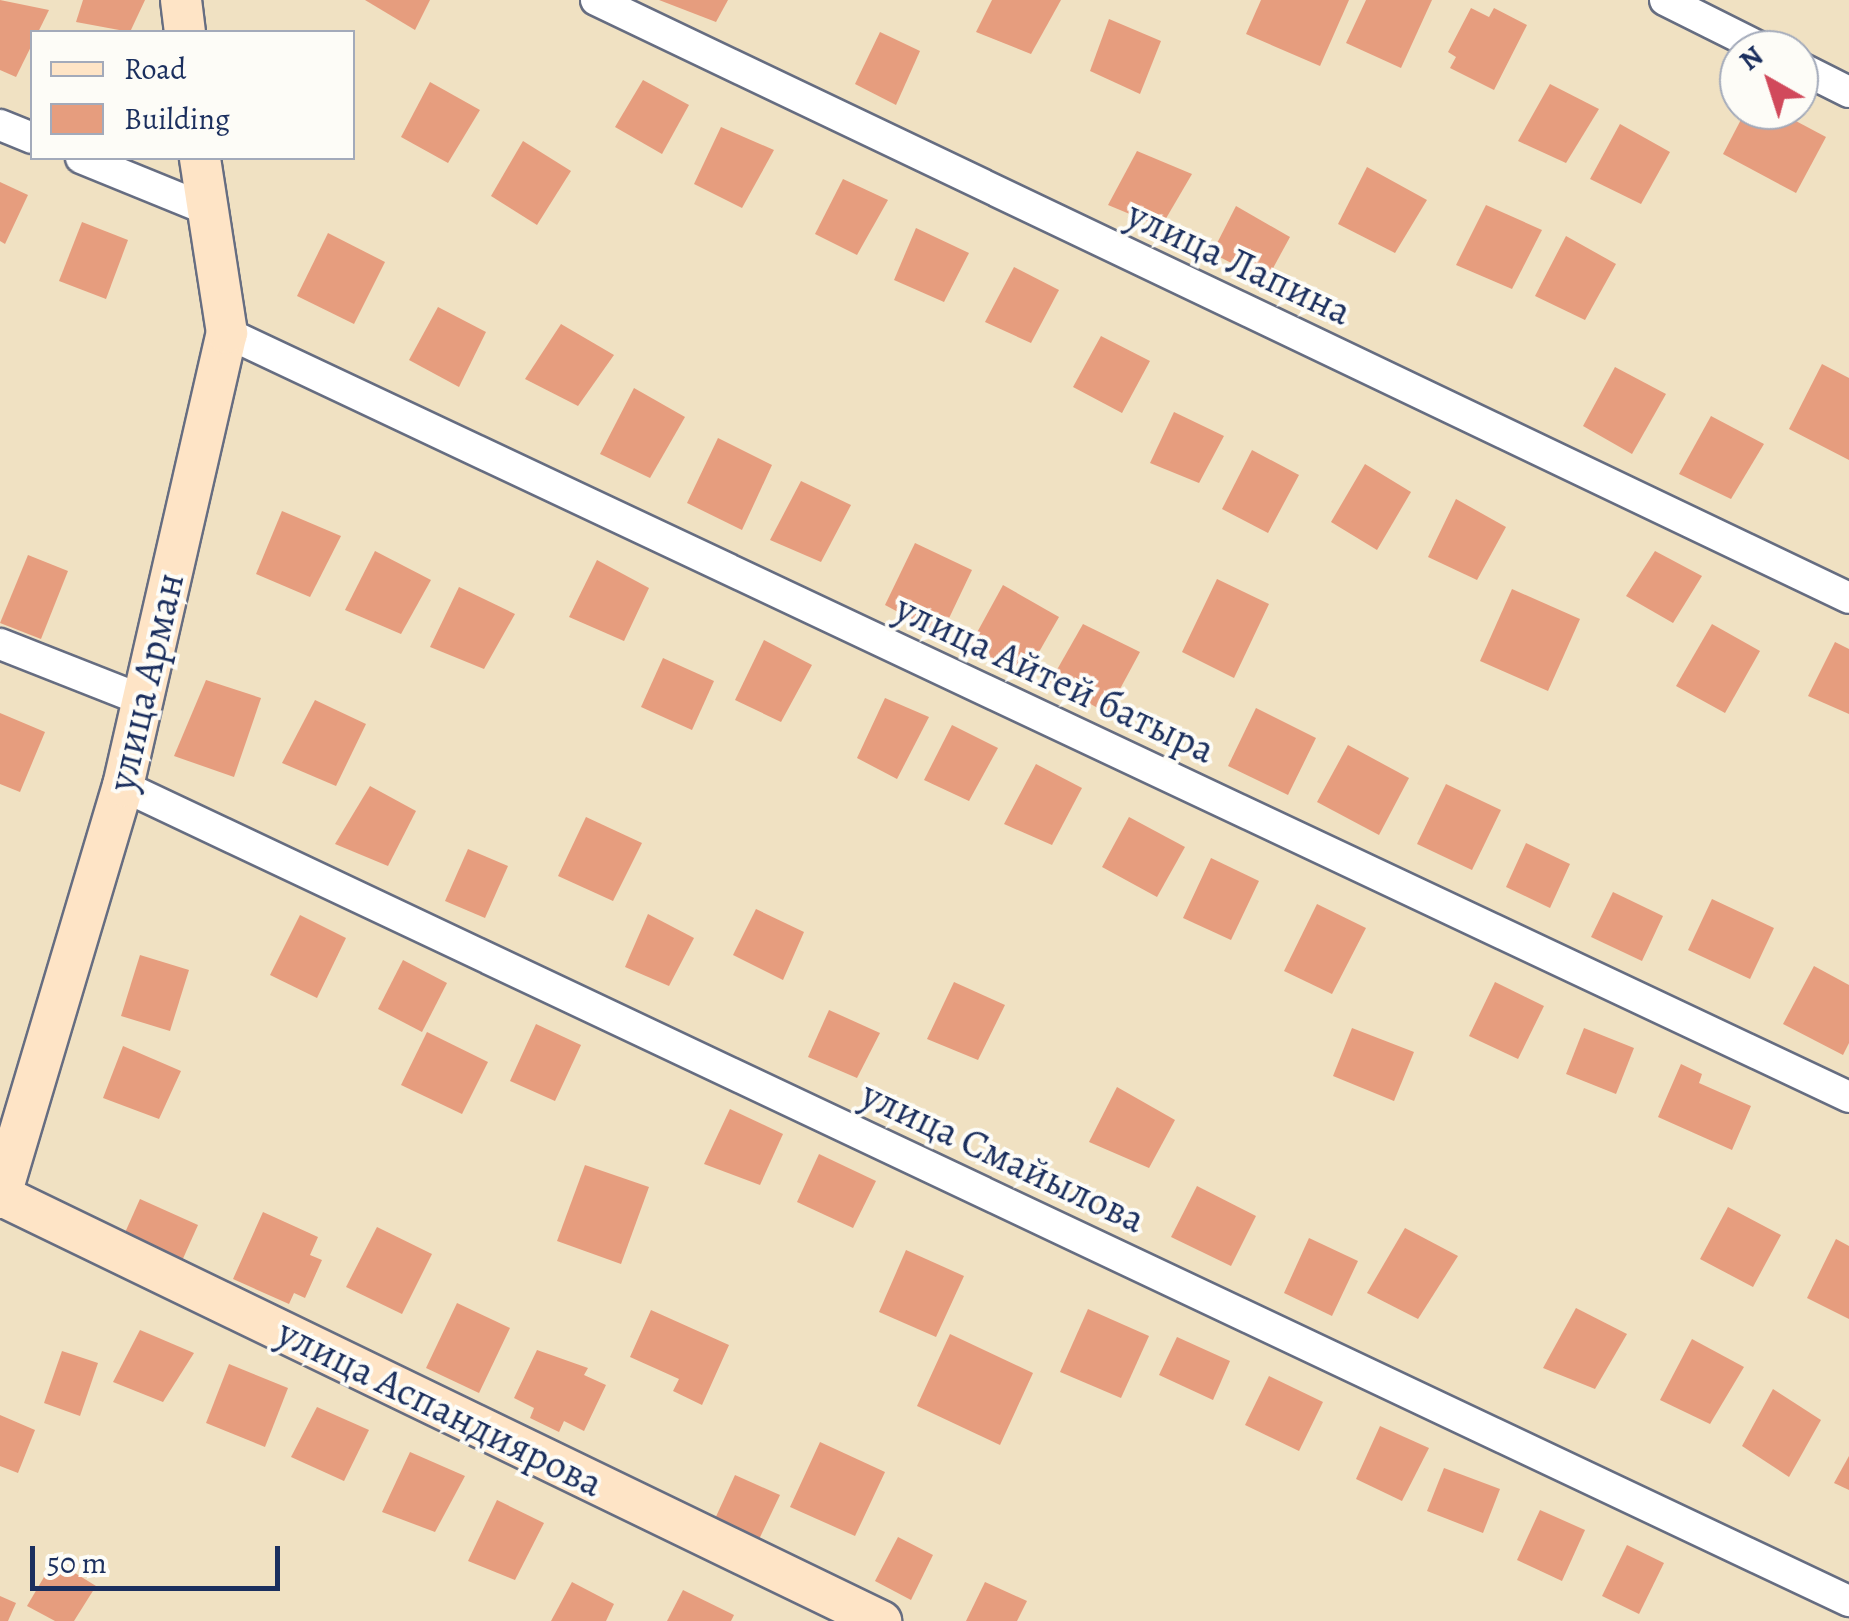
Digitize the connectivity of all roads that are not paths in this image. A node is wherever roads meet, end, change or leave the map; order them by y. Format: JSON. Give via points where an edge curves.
{"nodes":[{"id":1,"x":180,"y":0,"type":"edge"},
{"id":2,"x":596,"y":0,"type":"edge"},
{"id":3,"x":1665,"y":0,"type":"edge"},
{"id":4,"x":184,"y":30,"type":"edge"},
{"id":5,"x":1726,"y":30,"type":"edge"},
{"id":6,"x":1819,"y":77,"type":"edge"},
{"id":7,"x":1849,"y":92,"type":"edge"},
{"id":8,"x":0,"y":124,"type":"edge"},
{"id":9,"x":30,"y":137,"type":"edge"},
{"id":10,"x":86,"y":160,"type":"edge"},
{"id":11,"x":200,"y":160,"type":"edge"},
{"id":12,"x":206,"y":209,"type":"junction"},
{"id":13,"x":227,"y":333,"type":"junction"},
{"id":14,"x":1849,"y":598,"type":"edge"},
{"id":15,"x":0,"y":644,"type":"edge"},
{"id":16,"x":142,"y":700,"type":"junction"},
{"id":17,"x":124,"y":786,"type":"junction"},
{"id":18,"x":1849,"y":1097,"type":"edge"},
{"id":19,"x":0,"y":1196,"type":"edge"},
{"id":20,"x":1849,"y":1601,"type":"edge"},
{"id":21,"x":881,"y":1621,"type":"edge"}],
"edges":[{"from":1,"to":4,"type":"street"},
{"from":2,"to":14,"type":"street","name":"улица Лапина"},
{"from":3,"to":5,"type":"street"},
{"from":6,"to":7,"type":"street"},
{"from":8,"to":9,"type":"street"},
{"from":10,"to":12,"type":"street"},
{"from":11,"to":12,"type":"street","name":"улица Арман"},
{"from":12,"to":13,"type":"street","name":"улица Арман"},
{"from":13,"to":16,"type":"street","name":"улица Арман"},
{"from":13,"to":18,"type":"street","name":"улица Айтей батыра"},
{"from":15,"to":16,"type":"street"},
{"from":16,"to":17,"type":"street","name":"улица Арман"},
{"from":17,"to":19,"type":"street","name":"улица Арман"},
{"from":17,"to":20,"type":"street","name":"улица Смайылова"},
{"from":19,"to":21,"type":"street","name":"улица Аспандиярова"}]}
